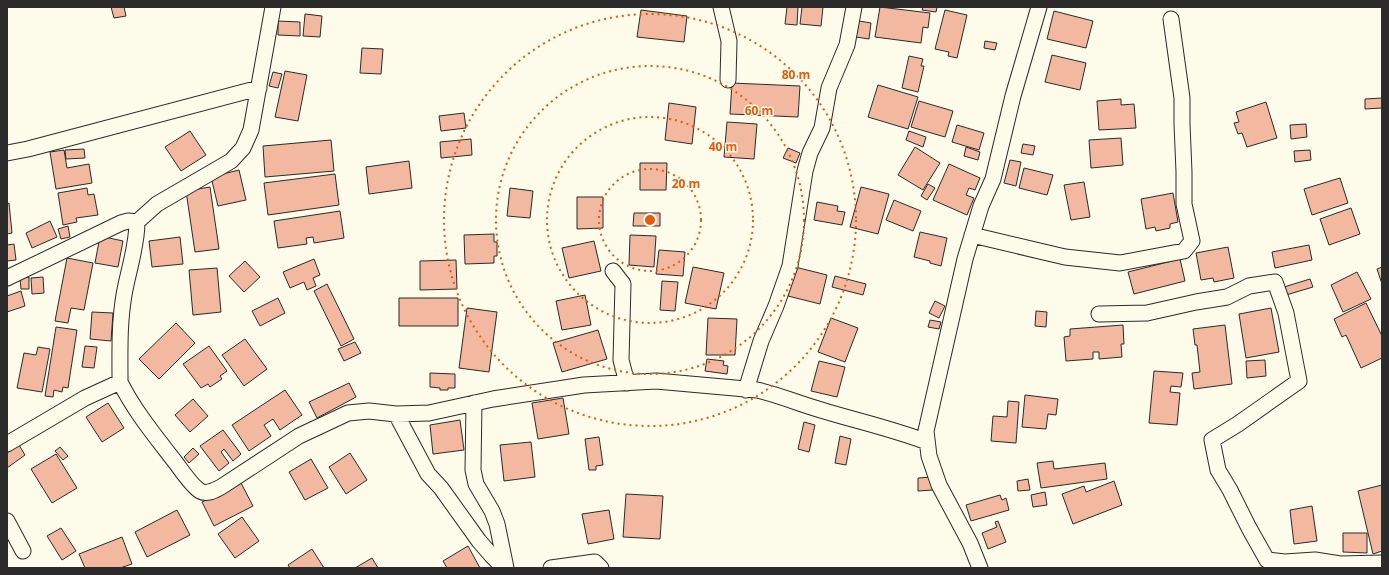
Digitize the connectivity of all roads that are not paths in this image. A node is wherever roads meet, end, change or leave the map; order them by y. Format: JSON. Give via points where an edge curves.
{"nodes":[{"id":1,"x":273,"y":7,"type":"edge"},
{"id":2,"x":721,"y":7,"type":"edge"},
{"id":3,"x":854,"y":7,"type":"edge"},
{"id":4,"x":1039,"y":7,"type":"edge"},
{"id":5,"x":1171,"y":19,"type":"dead end"},
{"id":6,"x":728,"y":80,"type":"dead end"},
{"id":7,"x":259,"y":88,"type":"junction"},
{"id":8,"x":7,"y":153,"type":"edge"},
{"id":9,"x":137,"y":222,"type":"junction"},
{"id":10,"x":972,"y":235,"type":"junction"},
{"id":11,"x":613,"y":271,"type":"dead end"},
{"id":12,"x":7,"y":278,"type":"edge"},
{"id":13,"x":1099,"y":314,"type":"dead end"},
{"id":14,"x":120,"y":382,"type":"junction"},
{"id":15,"x":627,"y":383,"type":"junction"},
{"id":16,"x":746,"y":390,"type":"junction"},
{"id":17,"x":474,"y":403,"type":"junction"},
{"id":18,"x":396,"y":414,"type":"junction"},
{"id":19,"x":927,"y":442,"type":"junction"},
{"id":20,"x":7,"y":444,"type":"edge"},
{"id":21,"x":7,"y":521,"type":"edge"},
{"id":22,"x":23,"y":551,"type":"dead end"},
{"id":23,"x":1382,"y":563,"type":"edge"},
{"id":24,"x":1269,"y":564,"type":"edge"},
{"id":25,"x":505,"y":568,"type":"edge"},
{"id":26,"x":551,"y":568,"type":"edge"},
{"id":27,"x":601,"y":568,"type":"edge"},
{"id":28,"x":980,"y":568,"type":"edge"}],
"edges":[{"from":1,"to":7,"type":"street"},
{"from":2,"to":6,"type":"street","via":[[730,41]]},
{"from":3,"to":16,"type":"street","via":[[847,45],[829,88],[822,128],[805,171],[790,266],[761,341]]},
{"from":4,"to":10,"type":"street","via":[[992,178]]},
{"from":5,"to":10,"type":"street","via":[[1182,98],[1184,204],[1192,241],[1184,251],[1120,263],[1065,257]]},
{"from":7,"to":8,"type":"street"},
{"from":7,"to":9,"type":"street","via":[[251,130],[244,148],[231,161],[157,204]]},
{"from":9,"to":12,"type":"street","via":[[121,223]]},
{"from":9,"to":14,"type":"street","via":[[120,331]]},
{"from":10,"to":19,"type":"street","via":[[926,431]]},
{"from":11,"to":15,"type":"street","via":[[623,284],[620,360]]},
{"from":13,"to":24,"type":"street","via":[[1147,313],[1228,297],[1249,286],[1275,282],[1286,313],[1299,381],[1212,440],[1218,470]]},
{"from":14,"to":18,"type":"street","via":[[148,426],[186,476],[205,492],[212,492],[221,487],[299,436],[348,413],[369,411]]},
{"from":14,"to":20,"type":"street","via":[[85,398]]},
{"from":15,"to":16,"type":"street","via":[[656,382]]},
{"from":15,"to":17,"type":"street","via":[[584,385]]},
{"from":16,"to":19,"type":"street","via":[[772,393]]},
{"from":17,"to":18,"type":"street","via":[[429,413]]},
{"from":17,"to":25,"type":"street","via":[[473,470],[476,484],[497,524]]},
{"from":18,"to":25,"type":"street","via":[[428,474],[492,556]]},
{"from":19,"to":28,"type":"street","via":[[939,485]]},
{"from":21,"to":22,"type":"street"},
{"from":23,"to":24,"type":"street","via":[[1340,564],[1315,560]]},
{"from":26,"to":27,"type":"street","via":[[595,562]]}]}
